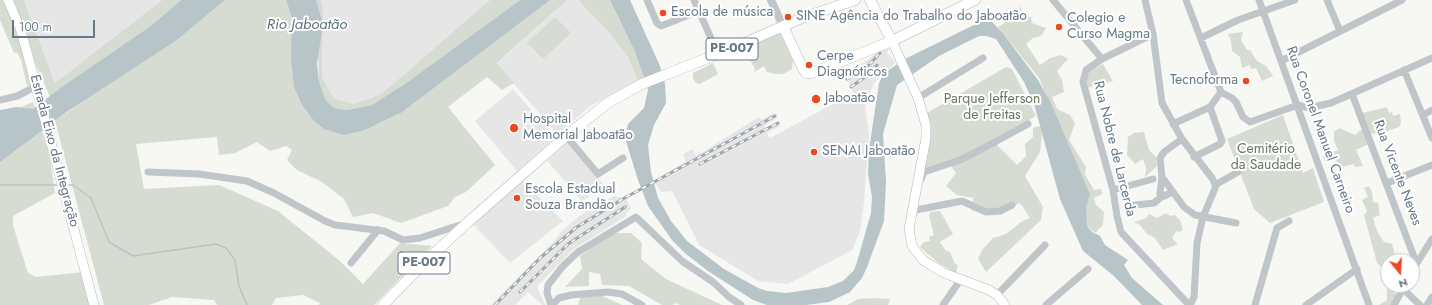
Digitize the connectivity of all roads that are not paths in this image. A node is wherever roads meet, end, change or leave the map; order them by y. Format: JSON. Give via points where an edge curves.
{"nodes":[{"id":1,"x":8,"y":0,"type":"edge"},
{"id":2,"x":647,"y":0,"type":"edge"},
{"id":3,"x":694,"y":0,"type":"edge"},
{"id":4,"x":771,"y":0,"type":"edge"},
{"id":5,"x":837,"y":0,"type":"edge"},
{"id":6,"x":855,"y":0,"type":"edge"},
{"id":7,"x":870,"y":0,"type":"edge"},
{"id":8,"x":975,"y":0,"type":"edge"},
{"id":9,"x":1053,"y":0,"type":"edge"},
{"id":10,"x":1146,"y":0,"type":"edge"},
{"id":11,"x":1186,"y":0,"type":"edge"},
{"id":12,"x":1259,"y":0,"type":"edge"},
{"id":13,"x":1295,"y":0,"type":"edge"},
{"id":14,"x":1327,"y":0,"type":"edge"},
{"id":15,"x":1402,"y":0,"type":"edge"},
{"id":16,"x":1392,"y":2,"type":"edge"},
{"id":17,"x":826,"y":9,"type":"junction"},
{"id":18,"x":1264,"y":10,"type":"junction"},
{"id":19,"x":699,"y":11,"type":"junction"},
{"id":20,"x":783,"y":26,"type":"junction"},
{"id":21,"x":1340,"y":32,"type":"junction"},
{"id":22,"x":1153,"y":34,"type":"junction"},
{"id":23,"x":1201,"y":38,"type":"junction"},
{"id":24,"x":892,"y":41,"type":"junction"},
{"id":25,"x":718,"y":54,"type":"junction"},
{"id":26,"x":983,"y":58,"type":"dead end"},
{"id":27,"x":1432,"y":58,"type":"edge"},
{"id":28,"x":1102,"y":59,"type":"junction"},
{"id":29,"x":1281,"y":61,"type":"junction"},
{"id":30,"x":1404,"y":70,"type":"junction"},
{"id":31,"x":38,"y":89,"type":"junction"},
{"id":32,"x":1221,"y":92,"type":"junction"},
{"id":33,"x":1352,"y":94,"type":"junction"},
{"id":34,"x":918,"y":98,"type":"junction"},
{"id":35,"x":0,"y":100,"type":"edge"},
{"id":36,"x":1298,"y":105,"type":"junction"},
{"id":37,"x":1210,"y":107,"type":"junction"},
{"id":38,"x":1432,"y":110,"type":"edge"},
{"id":39,"x":1423,"y":115,"type":"junction"},
{"id":40,"x":1028,"y":124,"type":"dead end"},
{"id":41,"x":1173,"y":124,"type":"junction"},
{"id":42,"x":566,"y":136,"type":"junction"},
{"id":43,"x":1432,"y":138,"type":"edge"},
{"id":44,"x":1182,"y":139,"type":"junction"},
{"id":45,"x":1194,"y":157,"type":"junction"},
{"id":46,"x":623,"y":158,"type":"dead end"},
{"id":47,"x":1432,"y":165,"type":"edge"},
{"id":48,"x":148,"y":172,"type":"dead end"},
{"id":49,"x":1238,"y":172,"type":"dead end"},
{"id":50,"x":1162,"y":177,"type":"junction"},
{"id":51,"x":1153,"y":179,"type":"dead end"},
{"id":52,"x":1387,"y":183,"type":"junction"},
{"id":53,"x":917,"y":185,"type":"junction"},
{"id":54,"x":1215,"y":185,"type":"junction"},
{"id":55,"x":1113,"y":190,"type":"junction"},
{"id":56,"x":1173,"y":192,"type":"junction"},
{"id":57,"x":1161,"y":197,"type":"junction"},
{"id":58,"x":1012,"y":205,"type":"dead end"},
{"id":59,"x":1127,"y":206,"type":"dead end"},
{"id":60,"x":911,"y":211,"type":"junction"},
{"id":61,"x":1203,"y":217,"type":"junction"},
{"id":62,"x":1290,"y":221,"type":"dead end"},
{"id":63,"x":468,"y":223,"type":"junction"},
{"id":64,"x":1236,"y":223,"type":"dead end"},
{"id":65,"x":378,"y":230,"type":"junction"},
{"id":66,"x":1432,"y":240,"type":"edge"},
{"id":67,"x":1045,"y":245,"type":"dead end"},
{"id":68,"x":1413,"y":253,"type":"edge"},
{"id":69,"x":1420,"y":256,"type":"edge"},
{"id":70,"x":351,"y":263,"type":"dead end"},
{"id":71,"x":1088,"y":269,"type":"dead end"},
{"id":72,"x":1357,"y":270,"type":"junction"},
{"id":73,"x":961,"y":279,"type":"junction"},
{"id":74,"x":1401,"y":293,"type":"edge"},
{"id":75,"x":1409,"y":293,"type":"edge"},
{"id":76,"x":997,"y":295,"type":"junction"},
{"id":77,"x":1432,"y":297,"type":"edge"},
{"id":78,"x":94,"y":305,"type":"edge"},
{"id":79,"x":383,"y":305,"type":"edge"},
{"id":80,"x":552,"y":305,"type":"edge"},
{"id":81,"x":642,"y":305,"type":"edge"},
{"id":82,"x":742,"y":305,"type":"edge"},
{"id":83,"x":943,"y":305,"type":"edge"},
{"id":84,"x":1005,"y":305,"type":"edge"},
{"id":85,"x":1046,"y":305,"type":"edge"},
{"id":86,"x":1189,"y":305,"type":"edge"},
{"id":87,"x":1255,"y":305,"type":"edge"},
{"id":88,"x":1306,"y":305,"type":"edge"},
{"id":89,"x":1369,"y":305,"type":"edge"},
{"id":90,"x":1394,"y":305,"type":"edge"},
{"id":91,"x":1420,"y":305,"type":"edge"},
{"id":92,"x":1427,"y":305,"type":"edge"}],
"edges":[{"from":1,"to":31,"type":"main road","name":"Estrada Eixo da Integração","via":[[20,28]]},
{"from":2,"to":19,"type":"street","via":[[660,26]]},
{"from":3,"to":19,"type":"street"},
{"from":4,"to":20,"type":"street"},
{"from":5,"to":17,"type":"main road"},
{"from":6,"to":17,"type":"main road"},
{"from":7,"to":24,"type":"main road"},
{"from":8,"to":24,"type":"main road"},
{"from":9,"to":28,"type":"street","name":"Rua Nobre de Larcerda"},
{"from":10,"to":22,"type":"street"},
{"from":11,"to":23,"type":"street"},
{"from":12,"to":18,"type":"street","name":"Rua Coronel Manuel Carneiro"},
{"from":13,"to":18,"type":"street"},
{"from":14,"to":21,"type":"street"},
{"from":15,"to":16,"type":"street"},
{"from":16,"to":21,"type":"street"},
{"from":17,"to":20,"type":"main road"},
{"from":18,"to":23,"type":"street"},
{"from":18,"to":29,"type":"street","name":"Rua Coronel Manuel Carneiro"},
{"from":19,"to":25,"type":"street"},
{"from":20,"to":24,"type":"main road","via":[[802,67],[808,74]]},
{"from":20,"to":25,"type":"main road","number":"PE-007"},
{"from":21,"to":29,"type":"street"},
{"from":22,"to":28,"type":"street"},
{"from":22,"to":41,"type":"street","via":[[1160,98]]},
{"from":23,"to":32,"type":"street"},
{"from":24,"to":34,"type":"main road"},
{"from":25,"to":42,"type":"main road","number":"PE-007","via":[[642,84],[598,109]]},
{"from":26,"to":34,"type":"street"},
{"from":27,"to":30,"type":"street"},
{"from":28,"to":55,"type":"street","name":"Rua Nobre de Larcerda","via":[[1086,70],[1083,82]]},
{"from":29,"to":36,"type":"street","name":"Rua Coronel Manuel Carneiro"},
{"from":30,"to":33,"type":"street"},
{"from":30,"to":39,"type":"street"},
{"from":31,"to":35,"type":"street"},
{"from":31,"to":78,"type":"main road","name":"Estrada Eixo da Integração"},
{"from":32,"to":36,"type":"street","via":[[1236,102],[1243,117],[1250,122]]},
{"from":32,"to":37,"type":"street"},
{"from":33,"to":36,"type":"street","via":[[1315,107]]},
{"from":33,"to":52,"type":"street","name":"Rua Vicente Neves"},
{"from":34,"to":53,"type":"main road","via":[[925,118],[926,138]]},
{"from":36,"to":72,"type":"street","name":"Rua Coronel Manuel Carneiro"},
{"from":37,"to":41,"type":"street"},
{"from":37,"to":45,"type":"street","via":[[1222,141]]},
{"from":38,"to":39,"type":"street"},
{"from":39,"to":43,"type":"street"},
{"from":40,"to":53,"type":"street","via":[[977,152],[924,172]]},
{"from":41,"to":44,"type":"street"},
{"from":42,"to":46,"type":"street","via":[[598,174]]},
{"from":42,"to":63,"type":"main road","number":"PE-007"},
{"from":44,"to":45,"type":"street"},
{"from":44,"to":50,"type":"street","via":[[1161,155]]},
{"from":45,"to":54,"type":"street"},
{"from":47,"to":52,"type":"street"},
{"from":48,"to":65,"type":"street","via":[[199,174],[247,181],[325,221]]},
{"from":49,"to":54,"type":"street"},
{"from":50,"to":56,"type":"street"},
{"from":50,"to":57,"type":"street"},
{"from":51,"to":55,"type":"street"},
{"from":52,"to":68,"type":"street","name":"Rua Vicente Neves"},
{"from":53,"to":60,"type":"main road"},
{"from":54,"to":61,"type":"street"},
{"from":55,"to":86,"type":"street","name":"Rua Nobre de Larcerda","via":[[1121,232]]},
{"from":56,"to":57,"type":"street"},
{"from":56,"to":61,"type":"street","via":[[1188,211]]},
{"from":57,"to":59,"type":"street","via":[[1154,203]]},
{"from":58,"to":60,"type":"street","via":[[986,212],[962,200]]},
{"from":60,"to":73,"type":"main road","via":[[909,237],[916,252],[932,266]]},
{"from":61,"to":64,"type":"street"},
{"from":61,"to":86,"type":"street","via":[[1195,257],[1194,297]]},
{"from":62,"to":87,"type":"street","via":[[1277,228]]},
{"from":63,"to":65,"type":"street","via":[[413,240],[403,240]]},
{"from":63,"to":79,"type":"main road","number":"PE-007"},
{"from":65,"to":70,"type":"street"},
{"from":66,"to":69,"type":"street"},
{"from":67,"to":76,"type":"street"},
{"from":71,"to":85,"type":"street"},
{"from":72,"to":88,"type":"street"},
{"from":72,"to":89,"type":"street","name":"Rua Coronel Manuel Carneiro"},
{"from":73,"to":76,"type":"main road"},
{"from":73,"to":83,"type":"street"},
{"from":74,"to":90,"type":"street"},
{"from":75,"to":91,"type":"street"},
{"from":76,"to":84,"type":"main road"},
{"from":77,"to":92,"type":"street"},
{"from":80,"to":81,"type":"street","via":[[563,297],[608,292],[622,294]]},
{"from":80,"to":82,"type":"street","via":[[547,293],[548,285],[563,266],[578,252],[636,217],[682,261]]}]}
